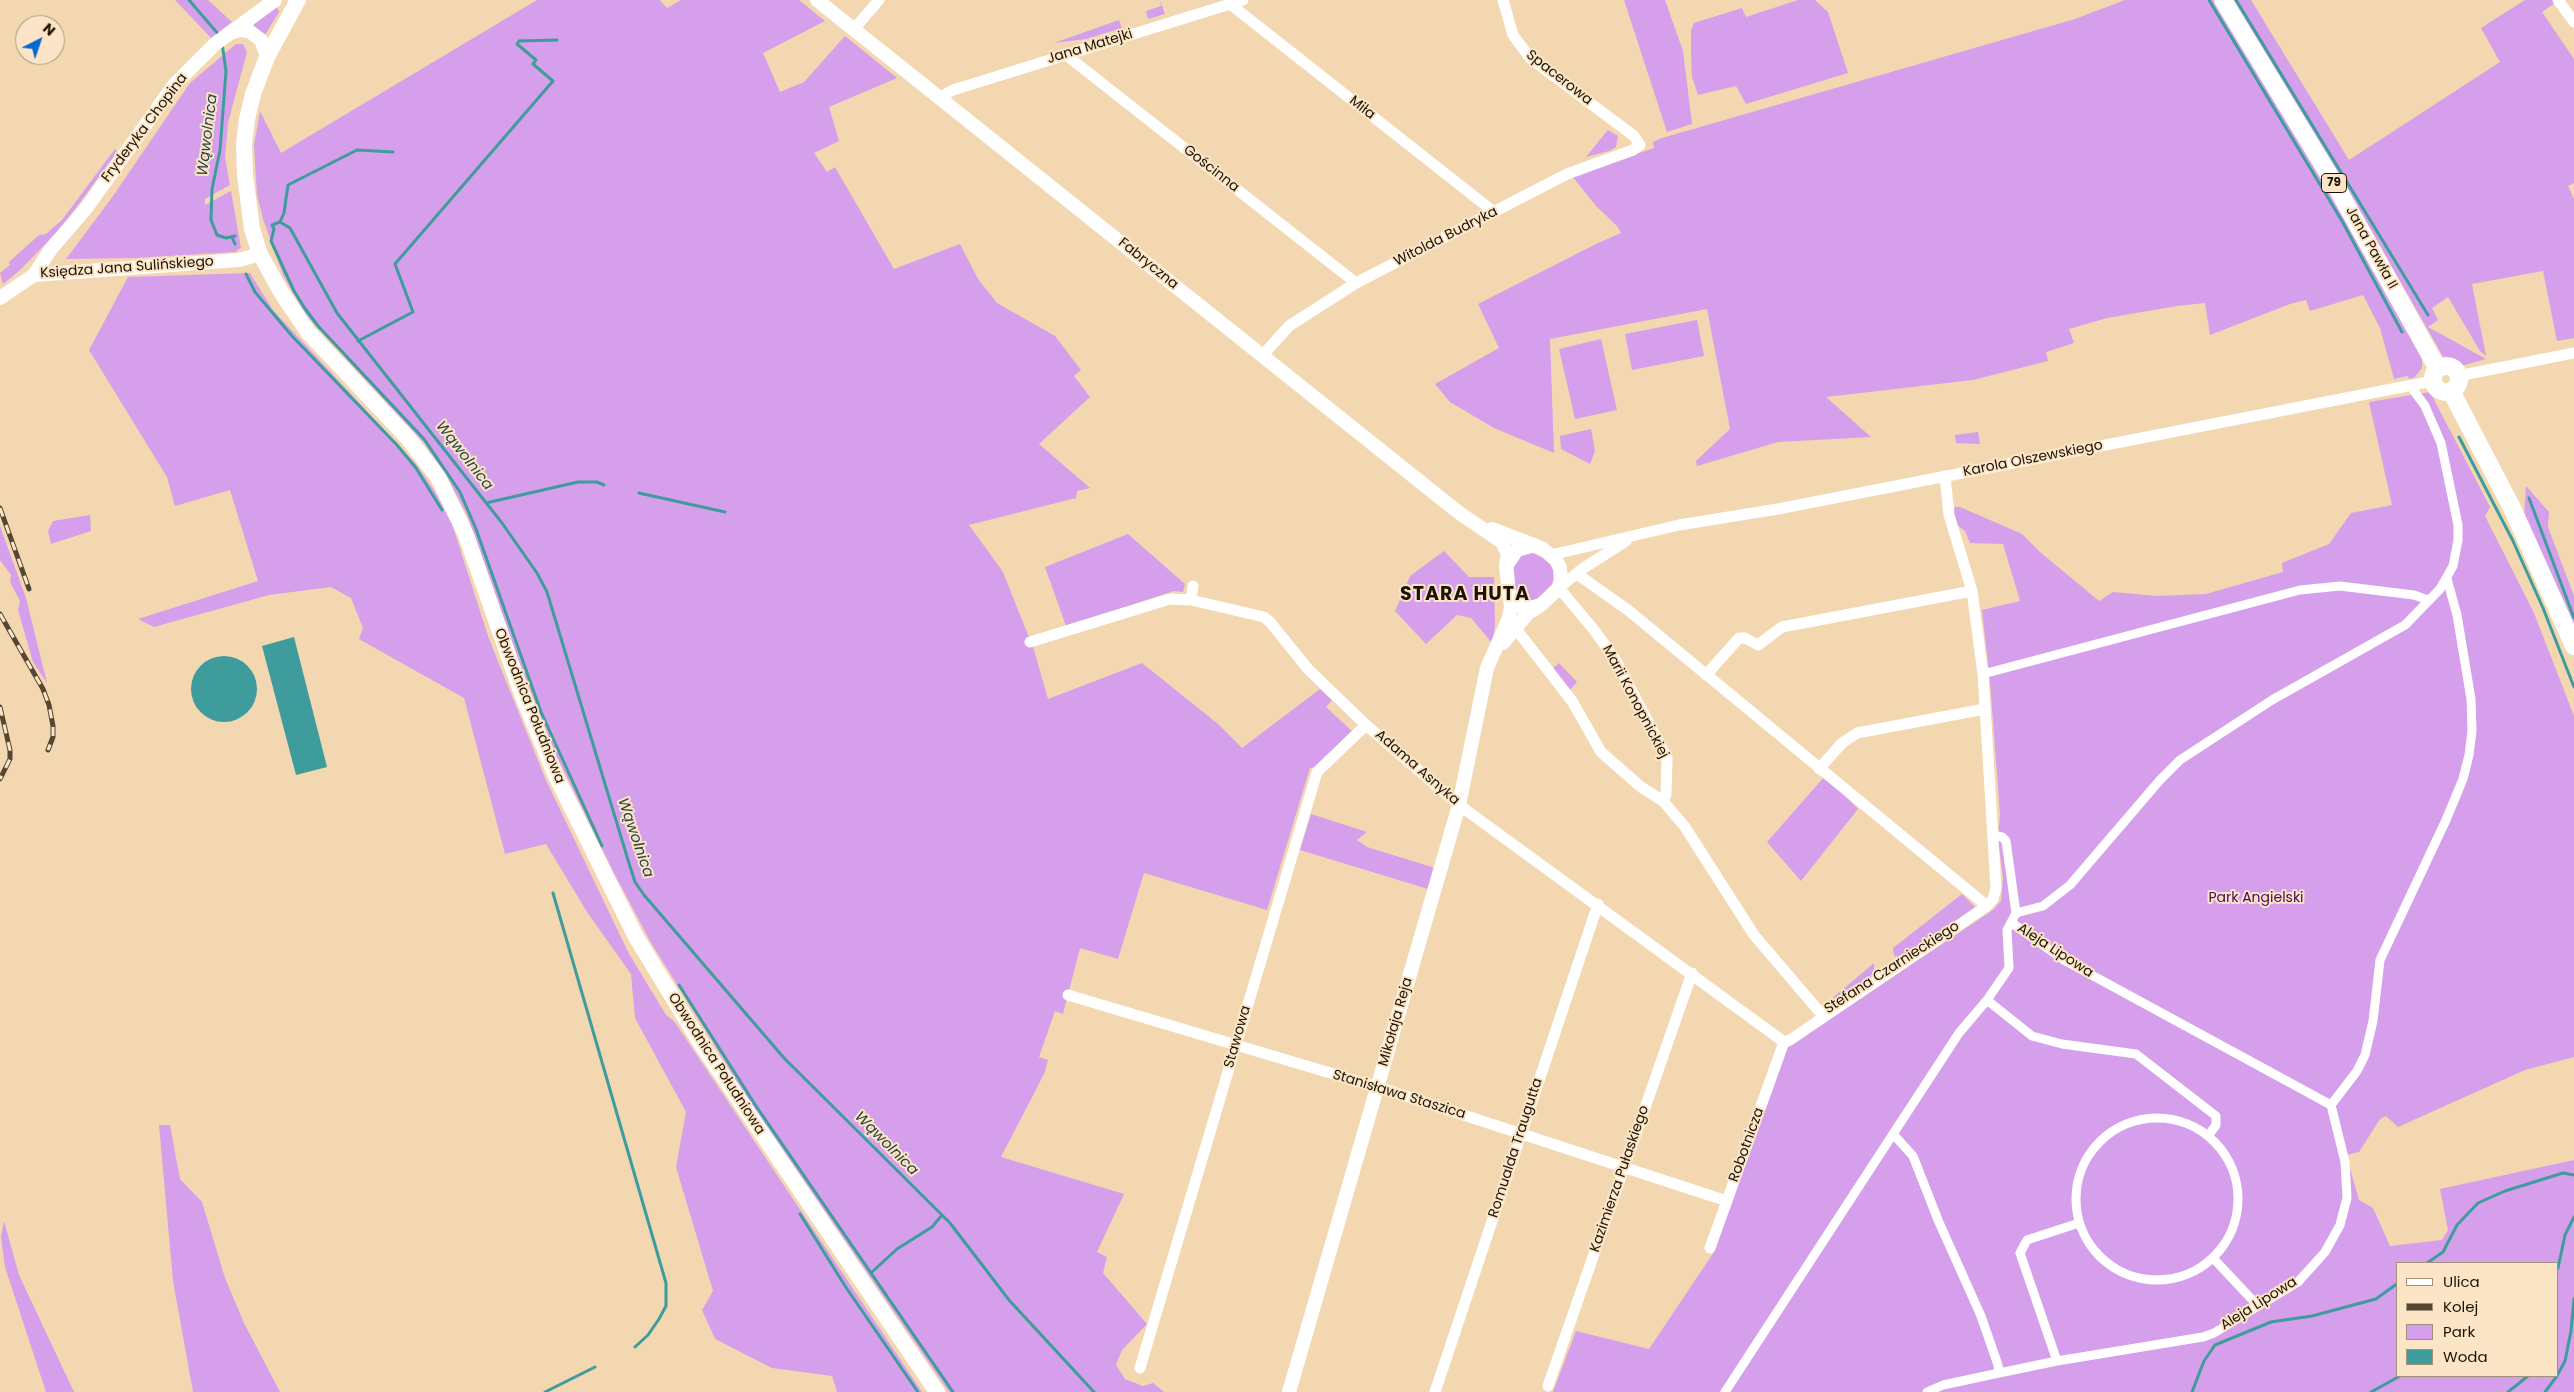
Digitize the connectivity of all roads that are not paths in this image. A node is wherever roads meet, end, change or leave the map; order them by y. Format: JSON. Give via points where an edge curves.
{"nodes":[{"id":1,"x":275,"y":0,"type":"edge"},
{"id":2,"x":298,"y":0,"type":"edge"},
{"id":3,"x":817,"y":0,"type":"edge"},
{"id":4,"x":880,"y":0,"type":"edge"},
{"id":5,"x":1243,"y":0,"type":"edge"},
{"id":6,"x":1503,"y":0,"type":"edge"},
{"id":7,"x":2223,"y":0,"type":"edge"},
{"id":8,"x":2558,"y":0,"type":"edge"},
{"id":9,"x":1230,"y":4,"type":"junction"},
{"id":10,"x":2574,"y":21,"type":"edge"},
{"id":11,"x":854,"y":29,"type":"junction"},
{"id":12,"x":227,"y":35,"type":"junction"},
{"id":13,"x":1066,"y":55,"type":"junction"},
{"id":14,"x":267,"y":57,"type":"junction"},
{"id":15,"x":939,"y":98,"type":"junction"},
{"id":16,"x":1637,"y":140,"type":"joint"},
{"id":17,"x":1494,"y":212,"type":"junction"},
{"id":18,"x":260,"y":254,"type":"junction"},
{"id":19,"x":34,"y":274,"type":"junction"},
{"id":20,"x":1356,"y":283,"type":"junction"},
{"id":21,"x":0,"y":298,"type":"edge"},
{"id":22,"x":2574,"y":353,"type":"edge"},
{"id":23,"x":1262,"y":356,"type":"junction"},
{"id":24,"x":2435,"y":375,"type":"junction"},
{"id":25,"x":2455,"y":384,"type":"junction"},
{"id":26,"x":2414,"y":391,"type":"dead end"},
{"id":27,"x":1945,"y":476,"type":"junction"},
{"id":28,"x":1480,"y":526,"type":"junction"},
{"id":29,"x":1634,"y":536,"type":"junction"},
{"id":30,"x":1534,"y":545,"type":"junction"},
{"id":31,"x":1550,"y":555,"type":"junction"},
{"id":32,"x":1506,"y":566,"type":"junction"},
{"id":33,"x":1577,"y":574,"type":"junction"},
{"id":34,"x":2447,"y":579,"type":"junction"},
{"id":35,"x":1193,"y":586,"type":"dead end"},
{"id":36,"x":1558,"y":588,"type":"junction"},
{"id":37,"x":1972,"y":591,"type":"junction"},
{"id":38,"x":1509,"y":592,"type":"junction"},
{"id":39,"x":1191,"y":600,"type":"junction"},
{"id":40,"x":2428,"y":600,"type":"junction"},
{"id":41,"x":1540,"y":605,"type":"junction"},
{"id":42,"x":1512,"y":624,"type":"junction"},
{"id":43,"x":1030,"y":642,"type":"dead end"},
{"id":44,"x":2574,"y":646,"type":"edge"},
{"id":45,"x":1983,"y":674,"type":"junction"},
{"id":46,"x":1706,"y":675,"type":"junction"},
{"id":47,"x":1985,"y":709,"type":"junction"},
{"id":48,"x":1366,"y":725,"type":"junction"},
{"id":49,"x":1819,"y":769,"type":"junction"},
{"id":50,"x":1663,"y":801,"type":"junction"},
{"id":51,"x":1459,"y":805,"type":"junction"},
{"id":52,"x":1993,"y":835,"type":"junction"},
{"id":53,"x":1598,"y":904,"type":"junction"},
{"id":54,"x":1987,"y":906,"type":"junction"},
{"id":55,"x":2016,"y":912,"type":"junction"},
{"id":56,"x":2012,"y":923,"type":"junction"},
{"id":57,"x":1692,"y":973,"type":"junction"},
{"id":58,"x":1068,"y":995,"type":"dead end"},
{"id":59,"x":1987,"y":1000,"type":"junction"},
{"id":60,"x":1824,"y":1017,"type":"junction"},
{"id":61,"x":1784,"y":1042,"type":"junction"},
{"id":62,"x":1235,"y":1046,"type":"junction"},
{"id":63,"x":1378,"y":1087,"type":"junction"},
{"id":64,"x":2331,"y":1105,"type":"junction"},
{"id":65,"x":1520,"y":1133,"type":"junction"},
{"id":66,"x":1893,"y":1134,"type":"junction"},
{"id":67,"x":2208,"y":1136,"type":"junction"},
{"id":68,"x":1624,"y":1169,"type":"junction"},
{"id":69,"x":1727,"y":1202,"type":"junction"},
{"id":70,"x":2079,"y":1223,"type":"junction"},
{"id":71,"x":1710,"y":1248,"type":"dead end"},
{"id":72,"x":2213,"y":1258,"type":"junction"},
{"id":73,"x":2258,"y":1306,"type":"junction"},
{"id":74,"x":2058,"y":1361,"type":"junction"},
{"id":75,"x":1140,"y":1368,"type":"dead end"},
{"id":76,"x":1999,"y":1373,"type":"junction"},
{"id":77,"x":1548,"y":1386,"type":"dead end"},
{"id":78,"x":937,"y":1392,"type":"edge"},
{"id":79,"x":1289,"y":1392,"type":"edge"},
{"id":80,"x":1435,"y":1392,"type":"edge"},
{"id":81,"x":1725,"y":1392,"type":"edge"},
{"id":82,"x":1927,"y":1392,"type":"edge"}],
"edges":[{"from":1,"to":12,"type":"street","name":"Fryderyka Chopina"},
{"from":2,"to":14,"type":"main road","name":"Obwodnica Południowa"},
{"from":3,"to":11,"type":"street","name":"Fabryczna"},
{"from":4,"to":11,"type":"street"},
{"from":5,"to":9,"type":"street","name":"Jana Matejki"},
{"from":6,"to":16,"type":"street","name":"Spacerowa","via":[[1513,35],[1530,58]]},
{"from":7,"to":24,"type":"main road","name":"Jana Pawła II","number":"79","via":[[2337,188]]},
{"from":8,"to":10,"type":"street"},
{"from":9,"to":13,"type":"street","name":"Jana Matejki"},
{"from":9,"to":17,"type":"street","name":"Miła"},
{"from":11,"to":15,"type":"street","name":"Fabryczna"},
{"from":12,"to":14,"type":"street","via":[[240,30],[249,31],[261,40]]},
{"from":12,"to":19,"type":"street","name":"Fryderyka Chopina","via":[[174,85],[87,208]]},
{"from":13,"to":15,"type":"street","name":"Jana Matejki","via":[[953,90]]},
{"from":13,"to":20,"type":"street","name":"Gościnna"},
{"from":14,"to":18,"type":"main road","name":"Obwodnica Południowa","via":[[253,94],[244,144],[247,201]]},
{"from":15,"to":23,"type":"street","name":"Fabryczna"},
{"from":16,"to":17,"type":"street","name":"Witolda Budryka","via":[[1640,145],[1637,149],[1567,174]]},
{"from":17,"to":20,"type":"street","name":"Witolda Budryka"},
{"from":18,"to":19,"type":"street","name":"Księdza Jana Sulińskiego","via":[[239,260]]},
{"from":18,"to":78,"type":"main road","name":"Obwodnica Południowa","via":[[280,292],[308,332],[407,437],[438,477],[466,535],[522,697],[555,774],[636,937],[710,1058]]},
{"from":19,"to":21,"type":"street","name":"Księdza Jana Sulińskiego"},
{"from":20,"to":23,"type":"street","name":"Witolda Budryka","via":[[1289,326]]},
{"from":22,"to":25,"type":"street"},
{"from":23,"to":28,"type":"street","name":"Fabryczna"},
{"from":24,"to":25,"type":"main road","via":[[2448,366]]},
{"from":24,"to":27,"type":"street","name":"Karola Olszewskiego"},
{"from":25,"to":44,"type":"main road"},
{"from":26,"to":34,"type":"street","via":[[2425,406],[2441,443],[2458,525],[2456,554]]},
{"from":27,"to":29,"type":"street","name":"Karola Olszewskiego"},
{"from":27,"to":37,"type":"street","via":[[1949,515]]},
{"from":28,"to":30,"type":"street","name":"Fabryczna"},
{"from":28,"to":32,"type":"street","name":"Fabryczna","via":[[1506,546]]},
{"from":29,"to":31,"type":"street","name":"Karola Olszewskiego"},
{"from":29,"to":33,"type":"street","name":"Karola Olszewskiego"},
{"from":30,"to":31,"type":"street"},
{"from":30,"to":32,"type":"street","via":[[1517,550]]},
{"from":31,"to":36,"type":"street","via":[[1560,568]]},
{"from":32,"to":38,"type":"street"},
{"from":33,"to":36,"type":"street","name":"Karola Olszewskiego"},
{"from":33,"to":46,"type":"street","via":[[1628,610]]},
{"from":34,"to":40,"type":"street"},
{"from":34,"to":64,"type":"street","via":[[2457,615],[2471,700],[2469,755],[2446,820],[2380,960],[2373,1022],[2365,1056]]},
{"from":35,"to":39,"type":"street"},
{"from":36,"to":41,"type":"street"},
{"from":36,"to":50,"type":"street","name":"Marii Konopnickiej","via":[[1615,659],[1667,758]]},
{"from":37,"to":45,"type":"street"},
{"from":37,"to":46,"type":"street","via":[[1782,627],[1758,645],[1739,638]]},
{"from":38,"to":41,"type":"street","via":[[1521,607]]},
{"from":38,"to":42,"type":"street"},
{"from":39,"to":43,"type":"street","name":"Adama Asnyka","via":[[1170,599]]},
{"from":39,"to":48,"type":"street","name":"Adama Asnyka","via":[[1254,614],[1270,622],[1308,669]]},
{"from":40,"to":45,"type":"street","via":[[2414,595],[2340,586],[2300,590]]},
{"from":40,"to":55,"type":"street","via":[[2405,625],[2272,700],[2180,760],[2097,851],[2081,875],[2043,906]]},
{"from":41,"to":42,"type":"street"},
{"from":42,"to":50,"type":"street","name":"Stefana Czarnieckiego","via":[[1572,701],[1601,752]]},
{"from":42,"to":51,"type":"street","name":"Mikołaja Reja","via":[[1495,650],[1482,685]]},
{"from":45,"to":47,"type":"street"},
{"from":46,"to":49,"type":"street"},
{"from":47,"to":49,"type":"street","via":[[1857,734],[1842,743]]},
{"from":47,"to":52,"type":"street"},
{"from":48,"to":51,"type":"street","name":"Adama Asnyka"},
{"from":48,"to":62,"type":"street","name":"Stawowa","via":[[1316,772]]},
{"from":49,"to":54,"type":"street"},
{"from":50,"to":60,"type":"street","name":"Stefana Czarnieckiego","via":[[1685,827],[1754,936]]},
{"from":51,"to":53,"type":"street","name":"Adama Asnyka"},
{"from":51,"to":63,"type":"street","name":"Mikołaja Reja"},
{"from":52,"to":54,"type":"street","via":[[1996,888],[1994,899]]},
{"from":52,"to":55,"type":"street","via":[[2006,841]]},
{"from":53,"to":57,"type":"street","name":"Adama Asnyka"},
{"from":53,"to":65,"type":"street","name":"Romualda Traugutta"},
{"from":54,"to":60,"type":"street","name":"Stefana Czarnieckiego"},
{"from":55,"to":56,"type":"street"},
{"from":56,"to":59,"type":"street","via":[[2006,937],[2009,968]]},
{"from":56,"to":64,"type":"street","name":"Aleja Lipowa","via":[[2064,960]]},
{"from":57,"to":61,"type":"street","name":"Adama Asnyka"},
{"from":57,"to":68,"type":"street","name":"Kazimierza Pułaskiego"},
{"from":58,"to":62,"type":"street","name":"Stanisława Staszica"},
{"from":59,"to":66,"type":"street","via":[[1959,1033]]},
{"from":59,"to":67,"type":"street","via":[[2032,1036],[2062,1044],[2136,1054],[2216,1116],[2216,1125]]},
{"from":60,"to":61,"type":"street"},
{"from":61,"to":69,"type":"street","name":"Robotnicza"},
{"from":62,"to":63,"type":"street","name":"Stanisława Staszica"},
{"from":62,"to":75,"type":"street","name":"Stawowa"},
{"from":63,"to":65,"type":"street","name":"Stanisława Staszica"},
{"from":63,"to":79,"type":"street","name":"Mikołaja Reja"},
{"from":64,"to":73,"type":"street","name":"Aleja Lipowa","via":[[2345,1162],[2346,1210],[2332,1240],[2303,1277]]},
{"from":65,"to":68,"type":"street","name":"Stanisława Staszica"},
{"from":65,"to":80,"type":"street","name":"Romualda Traugutta"},
{"from":66,"to":76,"type":"street","via":[[1913,1156],[1981,1316]]},
{"from":66,"to":81,"type":"street"},
{"from":67,"to":70,"type":"street","via":[[2182,1122],[2156,1118],[2130,1122],[2106,1135],[2082,1167],[2076,1196]]},
{"from":67,"to":72,"type":"street","via":[[2227,1159],[2237,1190],[2233,1224]]},
{"from":68,"to":69,"type":"street","name":"Stanisława Staszica"},
{"from":68,"to":77,"type":"street","name":"Kazimierza Pułaskiego"},
{"from":69,"to":71,"type":"street","name":"Robotnicza"},
{"from":70,"to":72,"type":"street","via":[[2103,1259],[2138,1277],[2165,1279],[2180,1276]]},
{"from":70,"to":74,"type":"street","via":[[2027,1240],[2020,1253]]},
{"from":72,"to":73,"type":"street"},
{"from":73,"to":74,"type":"street","name":"Aleja Lipowa","via":[[2202,1337]]},
{"from":74,"to":76,"type":"street","name":"Aleja Lipowa"},
{"from":76,"to":82,"type":"street","via":[[1943,1385]]}]}
